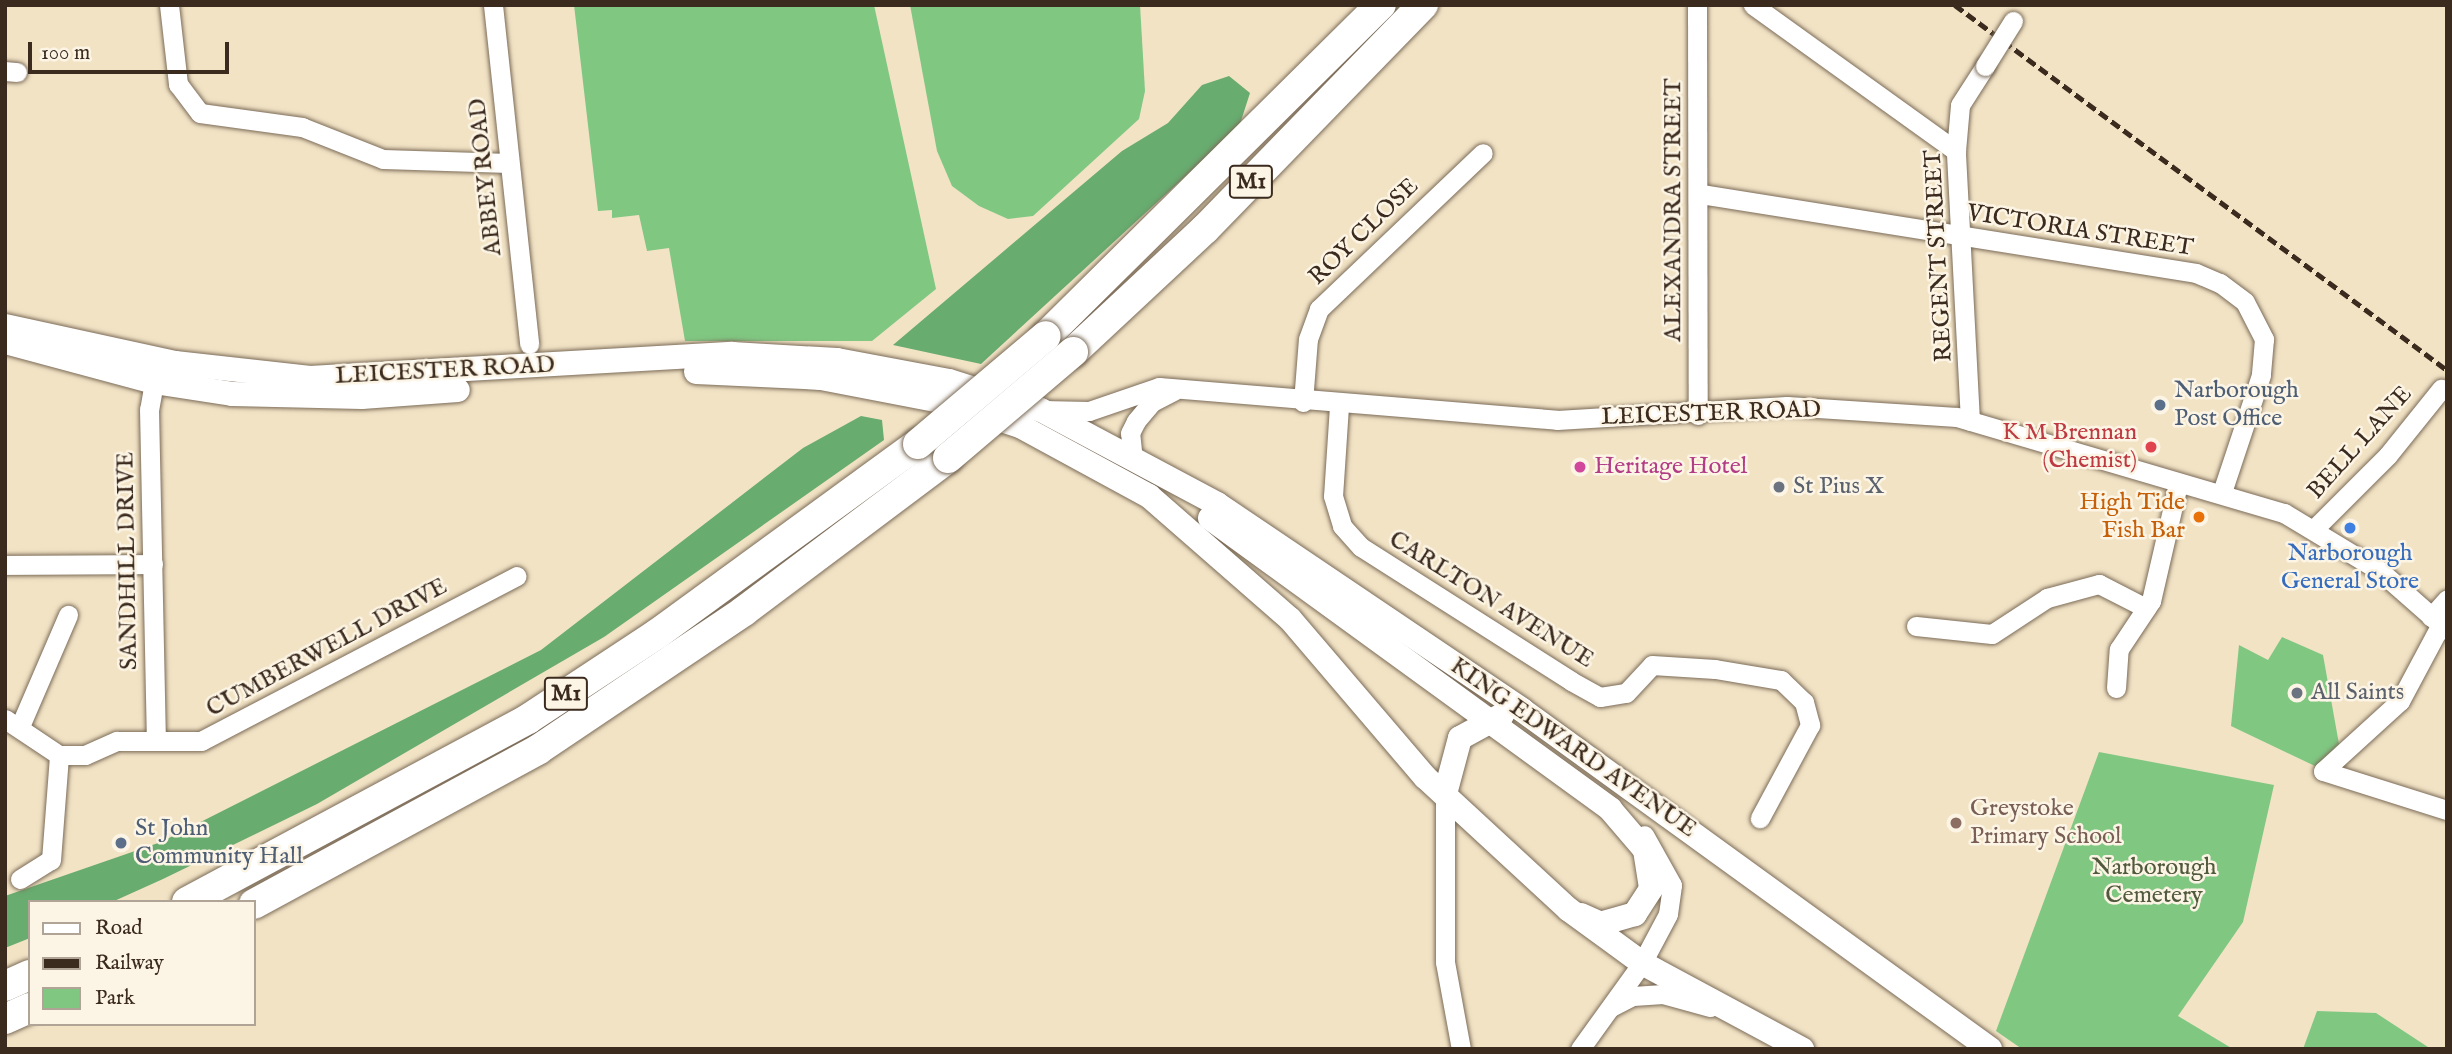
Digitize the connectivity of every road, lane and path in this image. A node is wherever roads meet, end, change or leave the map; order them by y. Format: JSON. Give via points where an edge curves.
{"nodes":[{"id":1,"x":169,"y":5,"type":"edge"},
{"id":2,"x":493,"y":5,"type":"edge"},
{"id":3,"x":1381,"y":5,"type":"edge"},
{"id":4,"x":1423,"y":5,"type":"edge"},
{"id":5,"x":1697,"y":5,"type":"edge"},
{"id":6,"x":1753,"y":5,"type":"edge"},
{"id":7,"x":2013,"y":21,"type":"dead end"},
{"id":8,"x":1956,"y":151,"type":"junction"},
{"id":9,"x":1483,"y":153,"type":"dead end"},
{"id":10,"x":509,"y":163,"type":"junction"},
{"id":11,"x":1701,"y":194,"type":"junction"},
{"id":12,"x":1961,"y":237,"type":"junction"},
{"id":13,"x":5,"y":326,"type":"edge"},
{"id":14,"x":5,"y":342,"type":"edge"},
{"id":15,"x":528,"y":344,"type":"dead end"},
{"id":16,"x":882,"y":377,"type":"junction"},
{"id":17,"x":155,"y":382,"type":"junction"},
{"id":18,"x":2441,"y":389,"type":"dead end"},
{"id":19,"x":1174,"y":391,"type":"junction"},
{"id":20,"x":1303,"y":402,"type":"junction"},
{"id":21,"x":1339,"y":406,"type":"junction"},
{"id":22,"x":1041,"y":410,"type":"junction"},
{"id":23,"x":1698,"y":415,"type":"junction"},
{"id":24,"x":1970,"y":421,"type":"junction"},
{"id":25,"x":1138,"y":463,"type":"junction"},
{"id":26,"x":2178,"y":484,"type":"junction"},
{"id":27,"x":2222,"y":492,"type":"junction"},
{"id":28,"x":2315,"y":528,"type":"junction"},
{"id":29,"x":153,"y":564,"type":"junction"},
{"id":30,"x":5,"y":565,"type":"edge"},
{"id":31,"x":516,"y":576,"type":"dead end"},
{"id":32,"x":2447,"y":599,"type":"edge"},
{"id":33,"x":2146,"y":608,"type":"junction"},
{"id":34,"x":68,"y":615,"type":"dead end"},
{"id":35,"x":2439,"y":624,"type":"edge"},
{"id":36,"x":1916,"y":625,"type":"dead end"},
{"id":37,"x":2116,"y":688,"type":"dead end"},
{"id":38,"x":1522,"y":709,"type":"junction"},
{"id":39,"x":1487,"y":718,"type":"junction"},
{"id":40,"x":13,"y":721,"type":"edge"},
{"id":41,"x":156,"y":740,"type":"junction"},
{"id":42,"x":59,"y":755,"type":"junction"},
{"id":43,"x":1445,"y":794,"type":"junction"},
{"id":44,"x":1610,"y":809,"type":"junction"},
{"id":45,"x":2447,"y":810,"type":"edge"},
{"id":46,"x":1760,"y":818,"type":"dead end"},
{"id":47,"x":20,"y":879,"type":"dead end"},
{"id":48,"x":191,"y":900,"type":"edge"},
{"id":49,"x":256,"y":903,"type":"edge"},
{"id":50,"x":1568,"y":909,"type":"junction"},
{"id":51,"x":1642,"y":963,"type":"junction"},
{"id":52,"x":28,"y":976,"type":"edge"},
{"id":53,"x":5,"y":986,"type":"edge"},
{"id":54,"x":28,"y":1009,"type":"edge"},
{"id":55,"x":1606,"y":1010,"type":"junction"},
{"id":56,"x":1724,"y":1010,"type":"junction"},
{"id":57,"x":5,"y":1019,"type":"edge"},
{"id":58,"x":1461,"y":1049,"type":"edge"},
{"id":59,"x":1580,"y":1049,"type":"edge"},
{"id":60,"x":1802,"y":1049,"type":"edge"},
{"id":61,"x":1990,"y":1049,"type":"edge"}],
"edges":[{"from":1,"to":10,"type":"street","via":[[178,84],[200,113],[302,127],[383,159]]},
{"from":2,"to":10,"type":"street","name":"ABBEY ROAD"},
{"from":3,"to":48,"type":"highway","number":"M1","bridge":true,"via":[[1046,336],[918,444],[668,626],[528,719]]},
{"from":4,"to":49,"type":"highway","number":"M1","bridge":true,"via":[[1205,229],[1073,352],[948,458],[744,611],[557,737]]},
{"from":5,"to":11,"type":"street","name":"ALEXANDRA STREET"},
{"from":6,"to":8,"type":"street"},
{"from":7,"to":8,"type":"street","name":"REGENT STREET","bridge":true,"via":[[1960,105]]},
{"from":8,"to":12,"type":"street","name":"REGENT STREET"},
{"from":9,"to":20,"type":"street","name":"ROY CLOSE","via":[[1319,309],[1308,339]]},
{"from":10,"to":15,"type":"street","name":"ABBEY ROAD"},
{"from":11,"to":12,"type":"street","name":"VICTORIA STREET"},
{"from":11,"to":23,"type":"street","name":"ALEXANDRA STREET"},
{"from":12,"to":24,"type":"street","name":"REGENT STREET"},
{"from":12,"to":27,"type":"street","name":"VICTORIA STREET","via":[[2196,273],[2245,302],[2264,339],[2261,375]]},
{"from":13,"to":16,"type":"main road","name":"LEICESTER ROAD","via":[[175,363],[310,378],[732,354]]},
{"from":14,"to":17,"type":"main road","name":"LEICESTER ROAD"},
{"from":16,"to":17,"type":"main road","name":"LEICESTER ROAD","via":[[716,372],[275,397]]},
{"from":16,"to":22,"type":"main road","name":"KING EDWARD AVENUE"},
{"from":16,"to":43,"type":"main road","name":"KING EDWARD AVENUE","via":[[1020,426],[1149,496],[1290,619]]},
{"from":17,"to":29,"type":"street","name":"SANDHILL DRIVE","via":[[149,409]]},
{"from":18,"to":28,"type":"street","name":"BELL LANE","via":[[2388,455]]},
{"from":19,"to":20,"type":"street","name":"LEICESTER ROAD"},
{"from":19,"to":22,"type":"street","name":"LEICESTER ROAD","via":[[1145,388],[1089,411]]},
{"from":19,"to":25,"type":"street","via":[[1152,402],[1136,421],[1130,433]]},
{"from":20,"to":21,"type":"street","name":"LEICESTER ROAD"},
{"from":21,"to":23,"type":"street","name":"LEICESTER ROAD","via":[[1557,420]]},
{"from":21,"to":46,"type":"street","name":"CARLTON AVENUE","via":[[1333,496],[1342,526],[1361,547],[1571,681],[1600,697],[1626,693],[1652,664],[1715,669],[1781,680],[1804,702],[1810,725]]},
{"from":22,"to":25,"type":"main road","name":"KING EDWARD AVENUE"},
{"from":23,"to":24,"type":"street","name":"LEICESTER ROAD","via":[[1787,406]]},
{"from":24,"to":26,"type":"street","name":"LEICESTER ROAD"},
{"from":25,"to":38,"type":"main road","name":"KING EDWARD AVENUE","via":[[1217,504]]},
{"from":25,"to":39,"type":"main road","name":"KING EDWARD AVENUE"},
{"from":26,"to":27,"type":"street","name":"LEICESTER ROAD"},
{"from":26,"to":33,"type":"street"},
{"from":27,"to":28,"type":"street","name":"LEICESTER ROAD"},
{"from":28,"to":35,"type":"street","name":"LEICESTER ROAD","via":[[2379,571]]},
{"from":29,"to":30,"type":"street"},
{"from":29,"to":41,"type":"street","name":"SANDHILL DRIVE"},
{"from":31,"to":41,"type":"street","name":"CUMBERWELL DRIVE","via":[[222,733],[201,741]]},
{"from":32,"to":35,"type":"street"},
{"from":33,"to":36,"type":"street","via":[[2099,584],[2069,588],[1992,634]]},
{"from":33,"to":37,"type":"street","via":[[2119,649]]},
{"from":34,"to":40,"type":"street"},
{"from":35,"to":45,"type":"street","via":[[2400,701],[2323,771]]},
{"from":38,"to":39,"type":"main road"},
{"from":38,"to":61,"type":"main road","name":"KING EDWARD AVENUE"},
{"from":39,"to":43,"type":"main road","via":[[1454,748]]},
{"from":39,"to":44,"type":"main road","name":"KING EDWARD AVENUE"},
{"from":40,"to":42,"type":"street"},
{"from":41,"to":42,"type":"street","name":"CUMBERWELL DRIVE","via":[[117,741],[85,755]]},
{"from":42,"to":47,"type":"street","via":[[51,860]]},
{"from":43,"to":50,"type":"main road","name":"KING EDWARD AVENUE"},
{"from":43,"to":58,"type":"street","via":[[1445,962]]},
{"from":44,"to":50,"type":"main road","name":"KING EDWARD AVENUE","via":[[1645,850],[1651,889],[1634,914],[1601,924]]},
{"from":44,"to":51,"type":"street","via":[[1652,842],[1672,885],[1668,914]]},
{"from":50,"to":51,"type":"main road","name":"KING EDWARD AVENUE"},
{"from":51,"to":55,"type":"street"},
{"from":51,"to":56,"type":"main road","name":"KING EDWARD AVENUE"},
{"from":52,"to":53,"type":"highway"},
{"from":54,"to":57,"type":"highway"},
{"from":55,"to":56,"type":"street","via":[[1633,996],[1662,994]]},
{"from":55,"to":59,"type":"street"},
{"from":56,"to":60,"type":"main road","name":"KING EDWARD AVENUE"}]}
